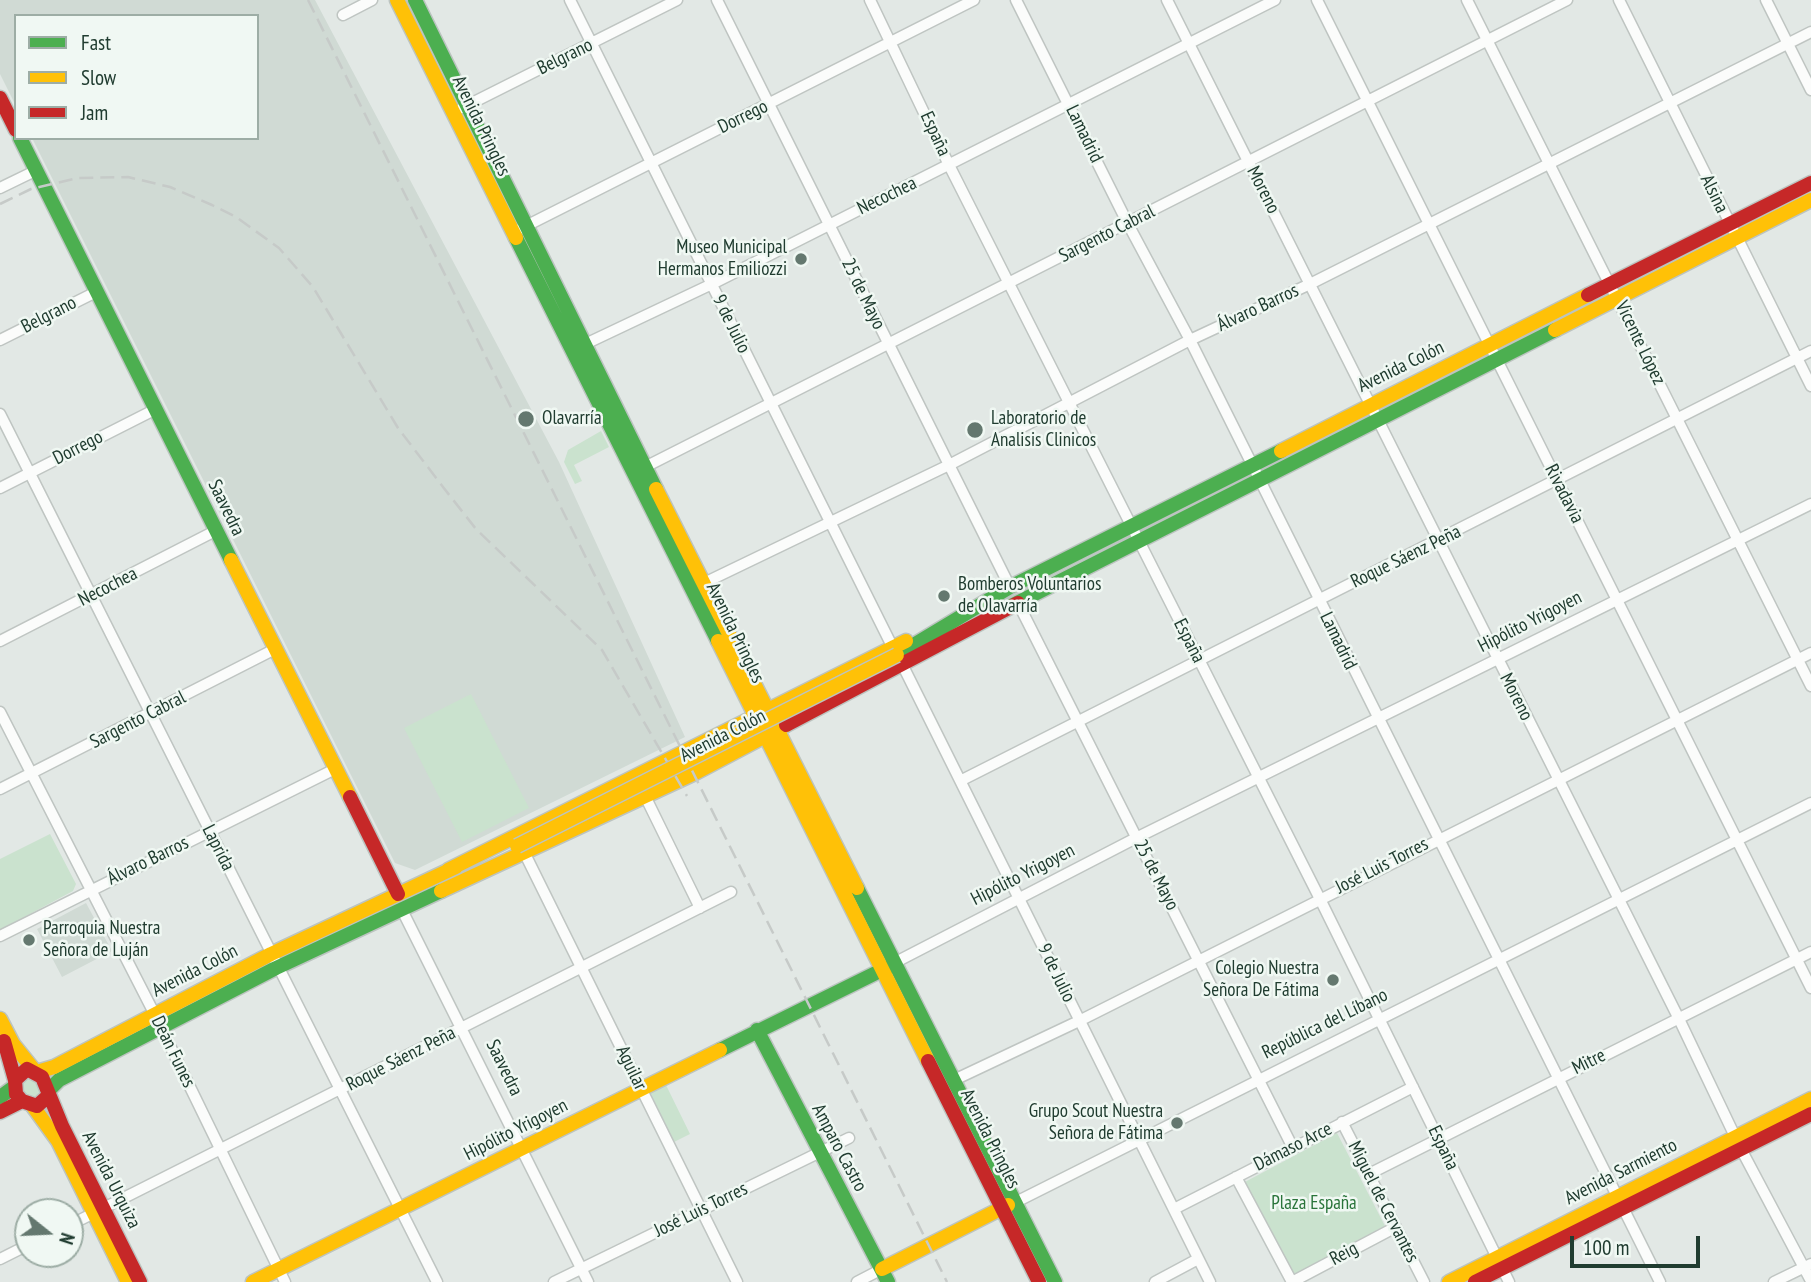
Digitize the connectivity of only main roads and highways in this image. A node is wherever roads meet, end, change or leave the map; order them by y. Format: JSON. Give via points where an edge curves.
{"nodes":[{"id":1,"x":397,"y":0,"type":"edge"},
{"id":2,"x":415,"y":0,"type":"edge"},
{"id":3,"x":0,"y":98,"type":"edge"},
{"id":4,"x":14,"y":126,"type":"edge"},
{"id":5,"x":21,"y":140,"type":"edge"},
{"id":6,"x":1811,"y":183,"type":"edge"},
{"id":7,"x":1811,"y":200,"type":"edge"},
{"id":8,"x":580,"y":347,"type":"junction"},
{"id":9,"x":897,"y":656,"type":"junction"},
{"id":10,"x":761,"y":714,"type":"junction"},
{"id":11,"x":771,"y":732,"type":"junction"},
{"id":12,"x":521,"y":850,"type":"junction"},
{"id":13,"x":448,"y":870,"type":"junction"},
{"id":14,"x":398,"y":894,"type":"junction"},
{"id":15,"x":274,"y":961,"type":"junction"},
{"id":16,"x":888,"y":967,"type":"junction"},
{"id":17,"x":0,"y":1018,"type":"edge"},
{"id":18,"x":757,"y":1030,"type":"junction"},
{"id":19,"x":0,"y":1034,"type":"edge"},
{"id":20,"x":35,"y":1071,"type":"junction"},
{"id":21,"x":14,"y":1083,"type":"junction"},
{"id":22,"x":48,"y":1093,"type":"junction"},
{"id":23,"x":0,"y":1097,"type":"edge"},
{"id":24,"x":1811,"y":1099,"type":"edge"},
{"id":25,"x":27,"y":1103,"type":"junction"},
{"id":26,"x":0,"y":1112,"type":"edge"},
{"id":27,"x":1811,"y":1114,"type":"edge"},
{"id":28,"x":1738,"y":1143,"type":"junction"},
{"id":29,"x":1009,"y":1205,"type":"junction"},
{"id":30,"x":99,"y":1210,"type":"junction"},
{"id":31,"x":1502,"y":1270,"type":"edge"},
{"id":32,"x":282,"y":1276,"type":"edge"},
{"id":33,"x":885,"y":1276,"type":"edge"},
{"id":34,"x":128,"y":1282,"type":"edge"},
{"id":35,"x":140,"y":1282,"type":"edge"},
{"id":36,"x":253,"y":1282,"type":"edge"},
{"id":37,"x":1040,"y":1282,"type":"edge"},
{"id":38,"x":1055,"y":1282,"type":"edge"},
{"id":39,"x":1450,"y":1282,"type":"edge"},
{"id":40,"x":1475,"y":1282,"type":"edge"}],
"edges":[{"from":1,"to":8,"type":"main road","name":"Avenida Pringles","via":[[513,234]]},
{"from":2,"to":8,"type":"main road","name":"Avenida Pringles","via":[[526,225]]},
{"from":3,"to":4,"type":"main road"},
{"from":5,"to":14,"type":"main road","name":"Saavedra"},
{"from":6,"to":9,"type":"main road","name":"Avenida Colón","via":[[1010,587]]},
{"from":7,"to":9,"type":"main road","name":"Avenida Colón","via":[[1018,603]]},
{"from":8,"to":10,"type":"main road","name":"Avenida Pringles"},
{"from":8,"to":10,"type":"main road","name":"Avenida Pringles","via":[[704,583]]},
{"from":9,"to":10,"type":"main road","name":"Avenida Colón"},
{"from":9,"to":11,"type":"main road","name":"Avenida Colón"},
{"from":9,"to":12,"type":"main road","name":"Avenida Colón","bridge":true},
{"from":10,"to":11,"type":"main road","name":"Avenida Pringles"},
{"from":10,"to":13,"type":"main road","name":"Avenida Colón"},
{"from":11,"to":12,"type":"main road","name":"Avenida Colón","via":[[645,796]]},
{"from":11,"to":16,"type":"main road","name":"Avenida Pringles"},
{"from":12,"to":13,"type":"main road","name":"Avenida Colón"},
{"from":12,"to":15,"type":"main road","name":"Avenida Colón","via":[[402,910]]},
{"from":13,"to":14,"type":"main road","name":"Avenida Colón"},
{"from":14,"to":15,"type":"main road","name":"Avenida Colón"},
{"from":15,"to":20,"type":"main road","name":"Avenida Colón","via":[[154,1013],[54,1067]]},
{"from":15,"to":22,"type":"main road","name":"Avenida Colón","via":[[161,1028],[59,1080]]},
{"from":16,"to":18,"type":"main road","name":"Hipólito Yrigoyen"},
{"from":16,"to":29,"type":"main road","name":"Avenida Pringles"},
{"from":16,"to":29,"type":"main road","name":"Avenida Pringles","via":[[954,1080]]},
{"from":17,"to":20,"type":"main road"},
{"from":18,"to":32,"type":"main road","name":"Hipólito Yrigoyen","via":[[401,1209]]},
{"from":18,"to":33,"type":"main road","name":"Amparo Castro"},
{"from":19,"to":21,"type":"main road","via":[[10,1056]]},
{"from":20,"to":21,"type":"main road","via":[[23,1071]]},
{"from":20,"to":22,"type":"main road"},
{"from":21,"to":23,"type":"main road"},
{"from":21,"to":25,"type":"main road"},
{"from":22,"to":25,"type":"main road","via":[[42,1104]]},
{"from":22,"to":30,"type":"main road","name":"Avenida Urquiza"},
{"from":24,"to":28,"type":"main road","name":"Avenida Sarmiento"},
{"from":25,"to":26,"type":"main road"},
{"from":25,"to":30,"type":"main road","name":"Avenida Urquiza","via":[[58,1141]]},
{"from":27,"to":28,"type":"main road","name":"Avenida Sarmiento"},
{"from":28,"to":31,"type":"main road","name":"Avenida Sarmiento","via":[[1619,1202]]},
{"from":29,"to":33,"type":"main road","name":"República del Líbano"},
{"from":29,"to":37,"type":"main road","name":"Avenida Pringles"},
{"from":29,"to":38,"type":"main road","name":"Avenida Pringles"},
{"from":30,"to":34,"type":"main road","name":"Avenida Urquiza"},
{"from":30,"to":35,"type":"main road","name":"Avenida Urquiza"},
{"from":31,"to":39,"type":"main road","name":"Avenida Sarmiento"},
{"from":31,"to":40,"type":"main road","name":"Avenida Sarmiento"},
{"from":32,"to":36,"type":"main road","name":"Hipólito Yrigoyen"}]}
